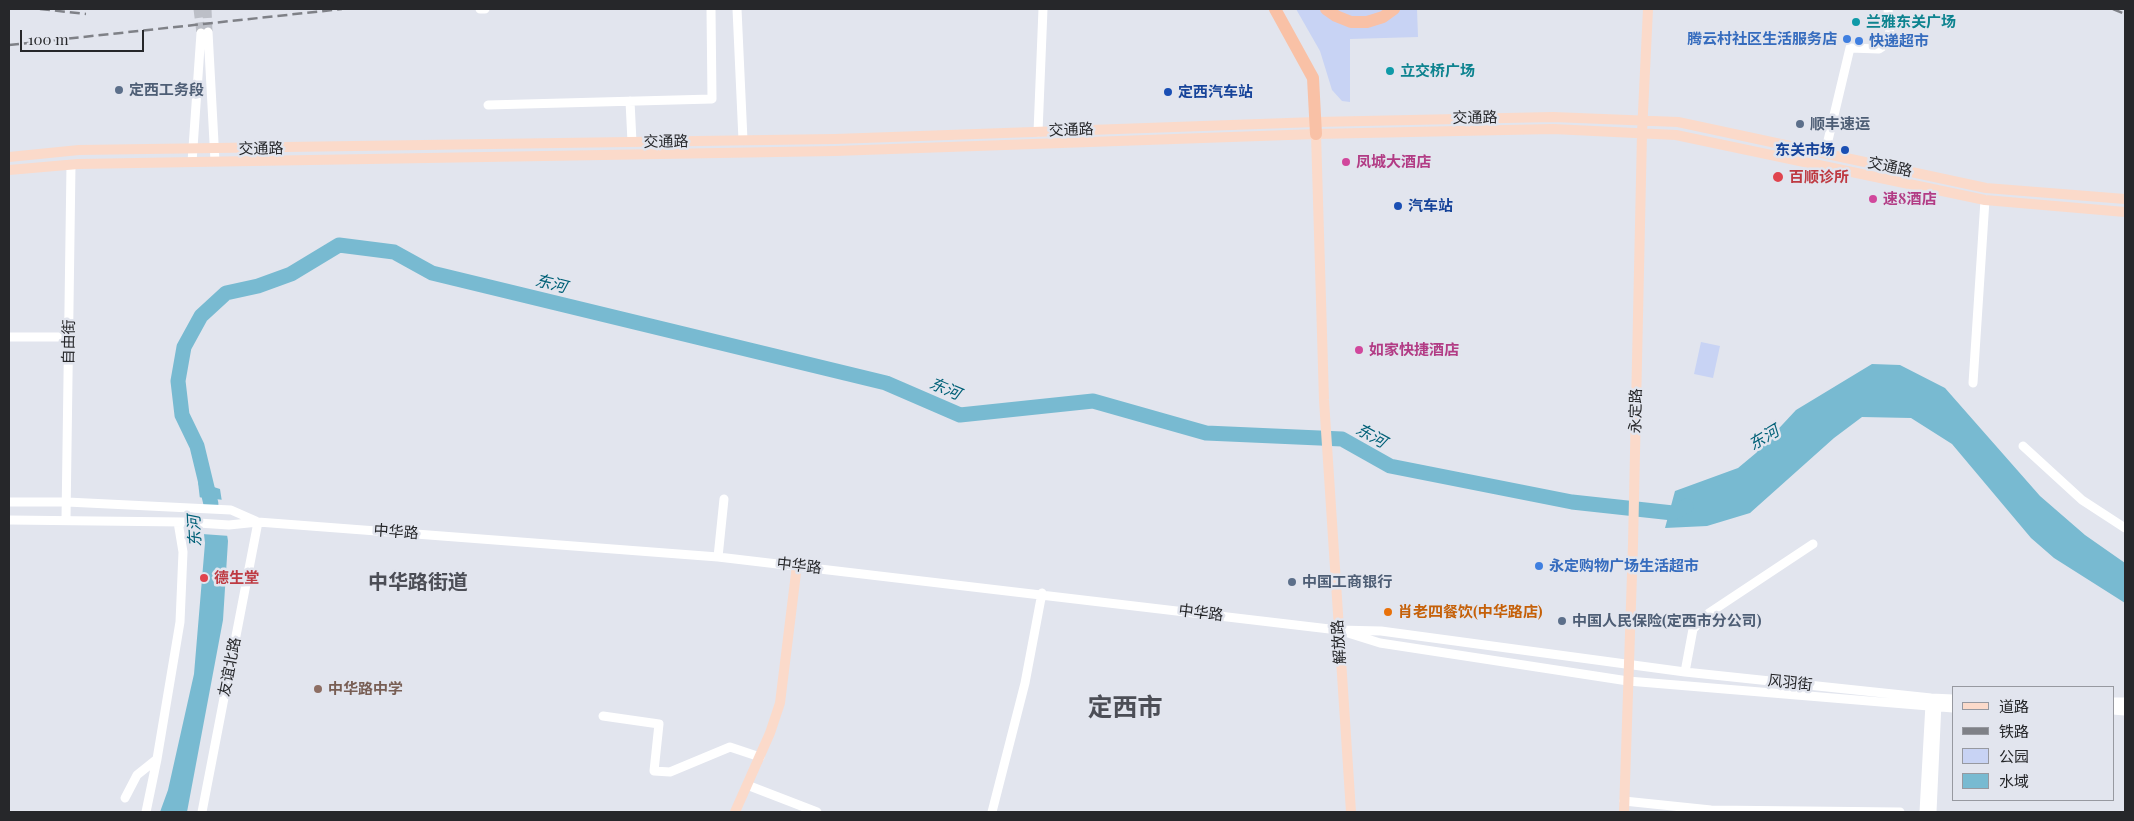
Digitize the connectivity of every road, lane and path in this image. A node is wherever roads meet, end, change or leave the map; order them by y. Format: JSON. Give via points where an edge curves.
{"nodes":[{"id":1,"x":480,"y":9,"type":"edge"},
{"id":2,"x":484,"y":9,"type":"edge"},
{"id":3,"x":711,"y":9,"type":"edge"},
{"id":4,"x":737,"y":9,"type":"edge"},
{"id":5,"x":1043,"y":9,"type":"edge"},
{"id":6,"x":1275,"y":9,"type":"edge"},
{"id":7,"x":1326,"y":9,"type":"edge"},
{"id":8,"x":1394,"y":9,"type":"edge"},
{"id":9,"x":1648,"y":9,"type":"edge"},
{"id":10,"x":1888,"y":9,"type":"edge"},
{"id":11,"x":630,"y":101,"type":"junction"},
{"id":12,"x":488,"y":105,"type":"dead end"},
{"id":13,"x":1643,"y":121,"type":"junction"},
{"id":14,"x":1316,"y":128,"type":"junction"},
{"id":15,"x":1038,"y":132,"type":"junction"},
{"id":16,"x":1642,"y":133,"type":"junction"},
{"id":17,"x":743,"y":140,"type":"junction"},
{"id":18,"x":632,"y":142,"type":"junction"},
{"id":19,"x":194,"y":150,"type":"junction"},
{"id":20,"x":215,"y":150,"type":"junction"},
{"id":21,"x":1825,"y":153,"type":"junction"},
{"id":22,"x":9,"y":157,"type":"edge"},
{"id":23,"x":215,"y":161,"type":"junction"},
{"id":24,"x":192,"y":162,"type":"junction"},
{"id":25,"x":71,"y":165,"type":"junction"},
{"id":26,"x":9,"y":170,"type":"edge"},
{"id":27,"x":2125,"y":199,"type":"edge"},
{"id":28,"x":1985,"y":200,"type":"junction"},
{"id":29,"x":2125,"y":212,"type":"edge"},
{"id":30,"x":9,"y":337,"type":"edge"},
{"id":31,"x":69,"y":337,"type":"junction"},
{"id":32,"x":1973,"y":383,"type":"dead end"},
{"id":33,"x":2023,"y":446,"type":"dead end"},
{"id":34,"x":724,"y":499,"type":"dead end"},
{"id":35,"x":9,"y":502,"type":"edge"},
{"id":36,"x":67,"y":502,"type":"junction"},
{"id":37,"x":66,"y":519,"type":"junction"},
{"id":38,"x":9,"y":520,"type":"edge"},
{"id":39,"x":181,"y":522,"type":"junction"},
{"id":40,"x":258,"y":522,"type":"junction"},
{"id":41,"x":2125,"y":528,"type":"edge"},
{"id":42,"x":1813,"y":544,"type":"dead end"},
{"id":43,"x":718,"y":557,"type":"junction"},
{"id":44,"x":797,"y":565,"type":"junction"},
{"id":45,"x":1042,"y":593,"type":"junction"},
{"id":46,"x":1338,"y":630,"type":"junction"},
{"id":47,"x":1628,"y":664,"type":"junction"},
{"id":48,"x":1685,"y":672,"type":"junction"},
{"id":49,"x":1628,"y":681,"type":"junction"},
{"id":50,"x":1952,"y":699,"type":"edge"},
{"id":51,"x":1934,"y":703,"type":"junction"},
{"id":52,"x":1952,"y":708,"type":"edge"},
{"id":53,"x":604,"y":716,"type":"dead end"},
{"id":54,"x":760,"y":757,"type":"junction"},
{"id":55,"x":157,"y":759,"type":"junction"},
{"id":56,"x":747,"y":785,"type":"junction"},
{"id":57,"x":125,"y":798,"type":"dead end"},
{"id":58,"x":1624,"y":801,"type":"junction"},
{"id":59,"x":146,"y":812,"type":"edge"},
{"id":60,"x":202,"y":812,"type":"edge"},
{"id":61,"x":735,"y":812,"type":"edge"},
{"id":62,"x":817,"y":812,"type":"edge"},
{"id":63,"x":992,"y":812,"type":"edge"},
{"id":64,"x":1351,"y":812,"type":"edge"},
{"id":65,"x":1624,"y":812,"type":"edge"},
{"id":66,"x":1900,"y":812,"type":"edge"},
{"id":67,"x":1924,"y":812,"type":"edge"},
{"id":68,"x":1932,"y":812,"type":"edge"}],
"edges":[{"from":1,"to":2,"type":"street"},
{"from":3,"to":11,"type":"street","via":[[712,99]]},
{"from":4,"to":17,"type":"street"},
{"from":5,"to":15,"type":"street"},
{"from":6,"to":14,"type":"highway","via":[[1314,78]]},
{"from":7,"to":8,"type":"highway","via":[[1351,22],[1367,22]]},
{"from":9,"to":13,"type":"main road","name":"永定路"},
{"from":10,"to":21,"type":"street","via":[[1890,37],[1886,45],[1879,49],[1850,48]]},
{"from":11,"to":12,"type":"street"},
{"from":11,"to":18,"type":"street"},
{"from":13,"to":14,"type":"main road","name":"交通路","via":[[1553,117]]},
{"from":13,"to":16,"type":"main road","name":"永定路"},
{"from":13,"to":21,"type":"main road","name":"交通路","via":[[1678,122]]},
{"from":14,"to":15,"type":"main road","name":"交通路"},
{"from":14,"to":16,"type":"main road","name":"交通路","via":[[1553,129]]},
{"from":14,"to":23,"type":"main road","name":"交通路","via":[[835,151]]},
{"from":14,"to":46,"type":"main road","name":"解放路","via":[[1324,400]]},
{"from":15,"to":17,"type":"main road","name":"交通路"},
{"from":16,"to":28,"type":"main road","name":"交通路","via":[[1676,134]]},
{"from":16,"to":47,"type":"main road","name":"永定路"},
{"from":17,"to":18,"type":"main road","name":"交通路"},
{"from":18,"to":20,"type":"main road","name":"交通路"},
{"from":19,"to":20,"type":"main road","name":"交通路"},
{"from":19,"to":20,"type":"street","via":[[204,32]]},
{"from":19,"to":22,"type":"main road","name":"交通路","via":[[78,150]]},
{"from":19,"to":24,"type":"street"},
{"from":20,"to":23,"type":"street"},
{"from":21,"to":27,"type":"main road","name":"交通路","via":[[1986,188]]},
{"from":23,"to":24,"type":"main road","name":"交通路"},
{"from":24,"to":25,"type":"main road","name":"交通路"},
{"from":25,"to":26,"type":"main road","name":"交通路"},
{"from":25,"to":31,"type":"street","name":"自由街"},
{"from":28,"to":29,"type":"main road","name":"交通路"},
{"from":28,"to":32,"type":"street"},
{"from":30,"to":31,"type":"street"},
{"from":31,"to":36,"type":"street","name":"自由街"},
{"from":33,"to":41,"type":"street","via":[[2082,500]]},
{"from":34,"to":43,"type":"street"},
{"from":35,"to":36,"type":"street","name":"中华路"},
{"from":36,"to":37,"type":"street","name":"自由街"},
{"from":36,"to":40,"type":"street","name":"中华路","via":[[231,510]]},
{"from":37,"to":38,"type":"street","name":"中华路"},
{"from":37,"to":39,"type":"street","name":"中华路"},
{"from":39,"to":40,"type":"street","name":"中华路","via":[[229,525]]},
{"from":39,"to":55,"type":"street","via":[[180,622]]},
{"from":40,"to":43,"type":"street","name":"中华路"},
{"from":40,"to":60,"type":"street","name":"友谊北路"},
{"from":42,"to":48,"type":"street","via":[[1709,614],[1693,629]]},
{"from":43,"to":44,"type":"street","name":"中华路"},
{"from":44,"to":45,"type":"street","name":"中华路"},
{"from":44,"to":54,"type":"main road","via":[[780,703]]},
{"from":45,"to":46,"type":"street","name":"中华路"},
{"from":45,"to":63,"type":"street","via":[[1025,684]]},
{"from":46,"to":47,"type":"street","name":"中华路","via":[[1381,631]]},
{"from":46,"to":49,"type":"street","name":"中华路","via":[[1380,643]]},
{"from":46,"to":64,"type":"main road","name":"解放路"},
{"from":47,"to":48,"type":"street","name":"风羽街"},
{"from":47,"to":49,"type":"main road","name":"永定路"},
{"from":48,"to":51,"type":"street","name":"风羽街"},
{"from":49,"to":51,"type":"street","name":"风羽街"},
{"from":49,"to":58,"type":"main road","name":"永定路"},
{"from":50,"to":51,"type":"street","name":"风羽街"},
{"from":51,"to":52,"type":"street","name":"风羽街"},
{"from":51,"to":67,"type":"street"},
{"from":51,"to":68,"type":"street"},
{"from":53,"to":54,"type":"street","via":[[659,724],[654,771],[670,772],[730,747]]},
{"from":54,"to":56,"type":"main road"},
{"from":55,"to":57,"type":"street","via":[[137,775]]},
{"from":55,"to":59,"type":"street"},
{"from":56,"to":61,"type":"main road"},
{"from":56,"to":62,"type":"street"},
{"from":58,"to":65,"type":"main road","name":"永定路"},
{"from":58,"to":66,"type":"street","via":[[1711,810]]}]}
